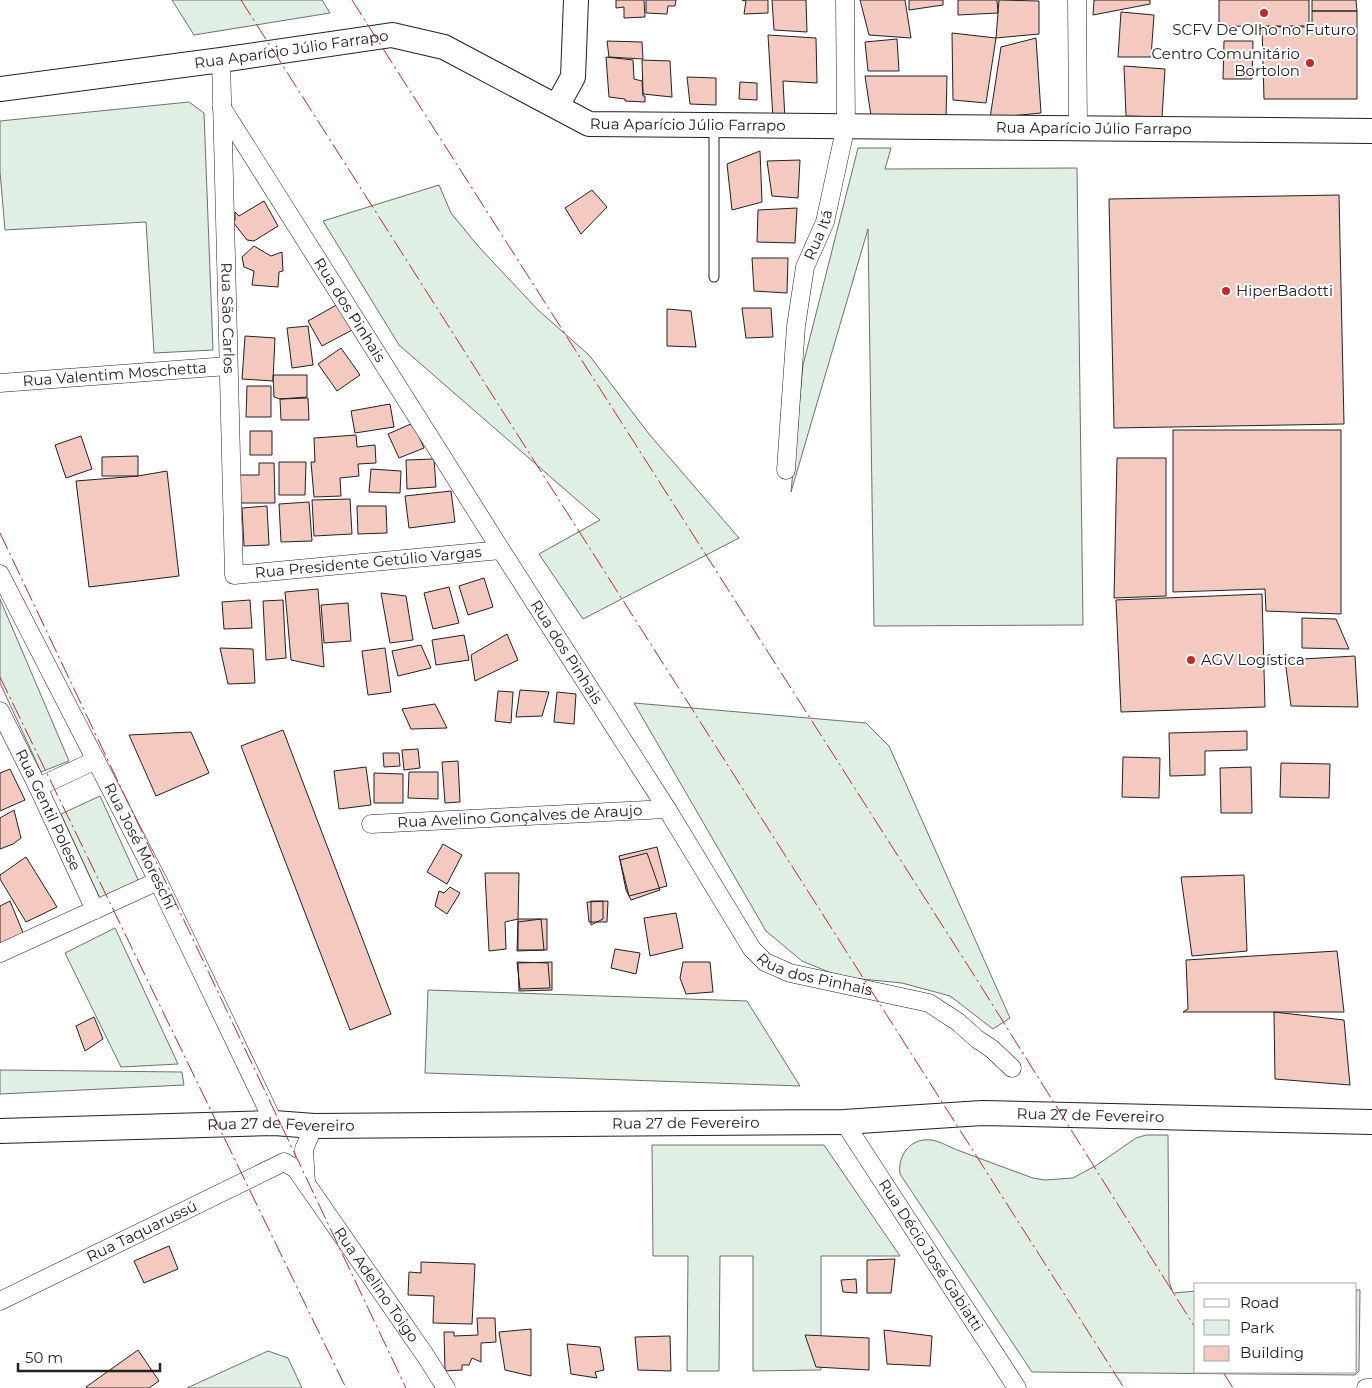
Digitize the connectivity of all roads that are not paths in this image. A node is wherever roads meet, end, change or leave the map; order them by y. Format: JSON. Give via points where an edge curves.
{"nodes":[{"id":1,"x":576,"y":0,"type":"edge"},
{"id":2,"x":845,"y":0,"type":"edge"},
{"id":3,"x":1077,"y":0,"type":"edge"},
{"id":4,"x":221,"y":60,"type":"junction"},
{"id":5,"x":0,"y":89,"type":"edge"},
{"id":6,"x":557,"y":106,"type":"junction"},
{"id":7,"x":222,"y":108,"type":"junction"},
{"id":8,"x":846,"y":125,"type":"junction"},
{"id":9,"x":714,"y":126,"type":"junction"},
{"id":10,"x":1078,"y":128,"type":"junction"},
{"id":11,"x":1372,"y":131,"type":"edge"},
{"id":12,"x":714,"y":277,"type":"dead end"},
{"id":13,"x":228,"y":366,"type":"junction"},
{"id":14,"x":0,"y":383,"type":"edge"},
{"id":15,"x":786,"y":470,"type":"dead end"},
{"id":16,"x":501,"y":550,"type":"junction"},
{"id":17,"x":0,"y":574,"type":"edge"},
{"id":18,"x":234,"y":575,"type":"joint"},
{"id":19,"x":0,"y":711,"type":"edge"},
{"id":20,"x":96,"y":760,"type":"junction"},
{"id":21,"x":38,"y":786,"type":"junction"},
{"id":22,"x":667,"y":809,"type":"junction"},
{"id":23,"x":371,"y":824,"type":"dead end"},
{"id":24,"x":158,"y":881,"type":"junction"},
{"id":25,"x":95,"y":910,"type":"junction"},
{"id":26,"x":0,"y":953,"type":"edge"},
{"id":27,"x":1012,"y":1068,"type":"dead end"},
{"id":28,"x":844,"y":1122,"type":"junction"},
{"id":29,"x":1372,"y":1122,"type":"edge"},
{"id":30,"x":274,"y":1123,"type":"junction"},
{"id":31,"x":314,"y":1126,"type":"junction"},
{"id":32,"x":0,"y":1131,"type":"edge"},
{"id":33,"x":284,"y":1162,"type":"joint"},
{"id":34,"x":306,"y":1184,"type":"junction"},
{"id":35,"x":0,"y":1301,"type":"edge"},
{"id":36,"x":446,"y":1388,"type":"edge"},
{"id":37,"x":1017,"y":1388,"type":"edge"},
{"id":38,"x":1366,"y":1388,"type":"edge"},
{"id":39,"x":1372,"y":1388,"type":"edge"}],
"edges":[{"from":1,"to":6,"type":"street","via":[[573,77]]},
{"from":2,"to":8,"type":"street","name":"Rua Itá"},
{"from":3,"to":10,"type":"street"},
{"from":4,"to":5,"type":"street","name":"Rua Aparício Júlio Farrapo"},
{"from":4,"to":6,"type":"street","name":"Rua Aparício Júlio Farrapo","via":[[392,35],[444,47]]},
{"from":4,"to":7,"type":"street","name":"Rua São Carlos"},
{"from":6,"to":9,"type":"street","name":"Rua Aparício Júlio Farrapo","via":[[589,124]]},
{"from":7,"to":13,"type":"street","name":"Rua São Carlos"},
{"from":7,"to":16,"type":"street","name":"Rua dos Pinhais"},
{"from":8,"to":9,"type":"street","name":"Rua Aparício Júlio Farrapo"},
{"from":8,"to":10,"type":"street","name":"Rua Aparício Júlio Farrapo"},
{"from":8,"to":15,"type":"street","name":"Rua Itá","via":[[825,222],[805,268],[796,335]]},
{"from":9,"to":12,"type":"lane"},
{"from":10,"to":11,"type":"street","name":"Rua Aparício Júlio Farrapo"},
{"from":13,"to":14,"type":"street","name":"Rua Valentim Moschetta"},
{"from":13,"to":18,"type":"street","name":"Rua São Carlos"},
{"from":16,"to":18,"type":"street","name":"Rua Presidente Getúlio Vargas"},
{"from":16,"to":22,"type":"street","name":"Rua dos Pinhais"},
{"from":17,"to":20,"type":"street","name":"Rua José Moreschi"},
{"from":19,"to":21,"type":"street","name":"Rua Gentil Polese"},
{"from":20,"to":21,"type":"street"},
{"from":20,"to":24,"type":"street","name":"Rua José Moreschi"},
{"from":21,"to":25,"type":"street","name":"Rua Gentil Polese"},
{"from":22,"to":23,"type":"street","name":"Rua Avelino Gonçalves de Araujo"},
{"from":22,"to":27,"type":"street","name":"Rua dos Pinhais","via":[[752,948],[765,962],[808,978],[929,1003],[958,1022]]},
{"from":24,"to":25,"type":"street"},
{"from":24,"to":30,"type":"street","name":"Rua José Moreschi"},
{"from":25,"to":26,"type":"street"},
{"from":28,"to":29,"type":"street","name":"Rua 27 de Fevereiro","via":[[982,1113]]},
{"from":28,"to":31,"type":"street","name":"Rua 27 de Fevereiro"},
{"from":28,"to":37,"type":"street","name":"Rua Décio José Gabiatti"},
{"from":30,"to":31,"type":"street","name":"Rua 27 de Fevereiro"},
{"from":30,"to":32,"type":"street","name":"Rua 27 de Fevereiro"},
{"from":31,"to":34,"type":"street","via":[[304,1149]]},
{"from":33,"to":34,"type":"street","name":"Rua Adelino Toigo","via":[[296,1168]]},
{"from":33,"to":35,"type":"street","name":"Rua Taquarussú"},
{"from":34,"to":36,"type":"street","name":"Rua Adelino Toigo"},
{"from":38,"to":39,"type":"street"}]}
